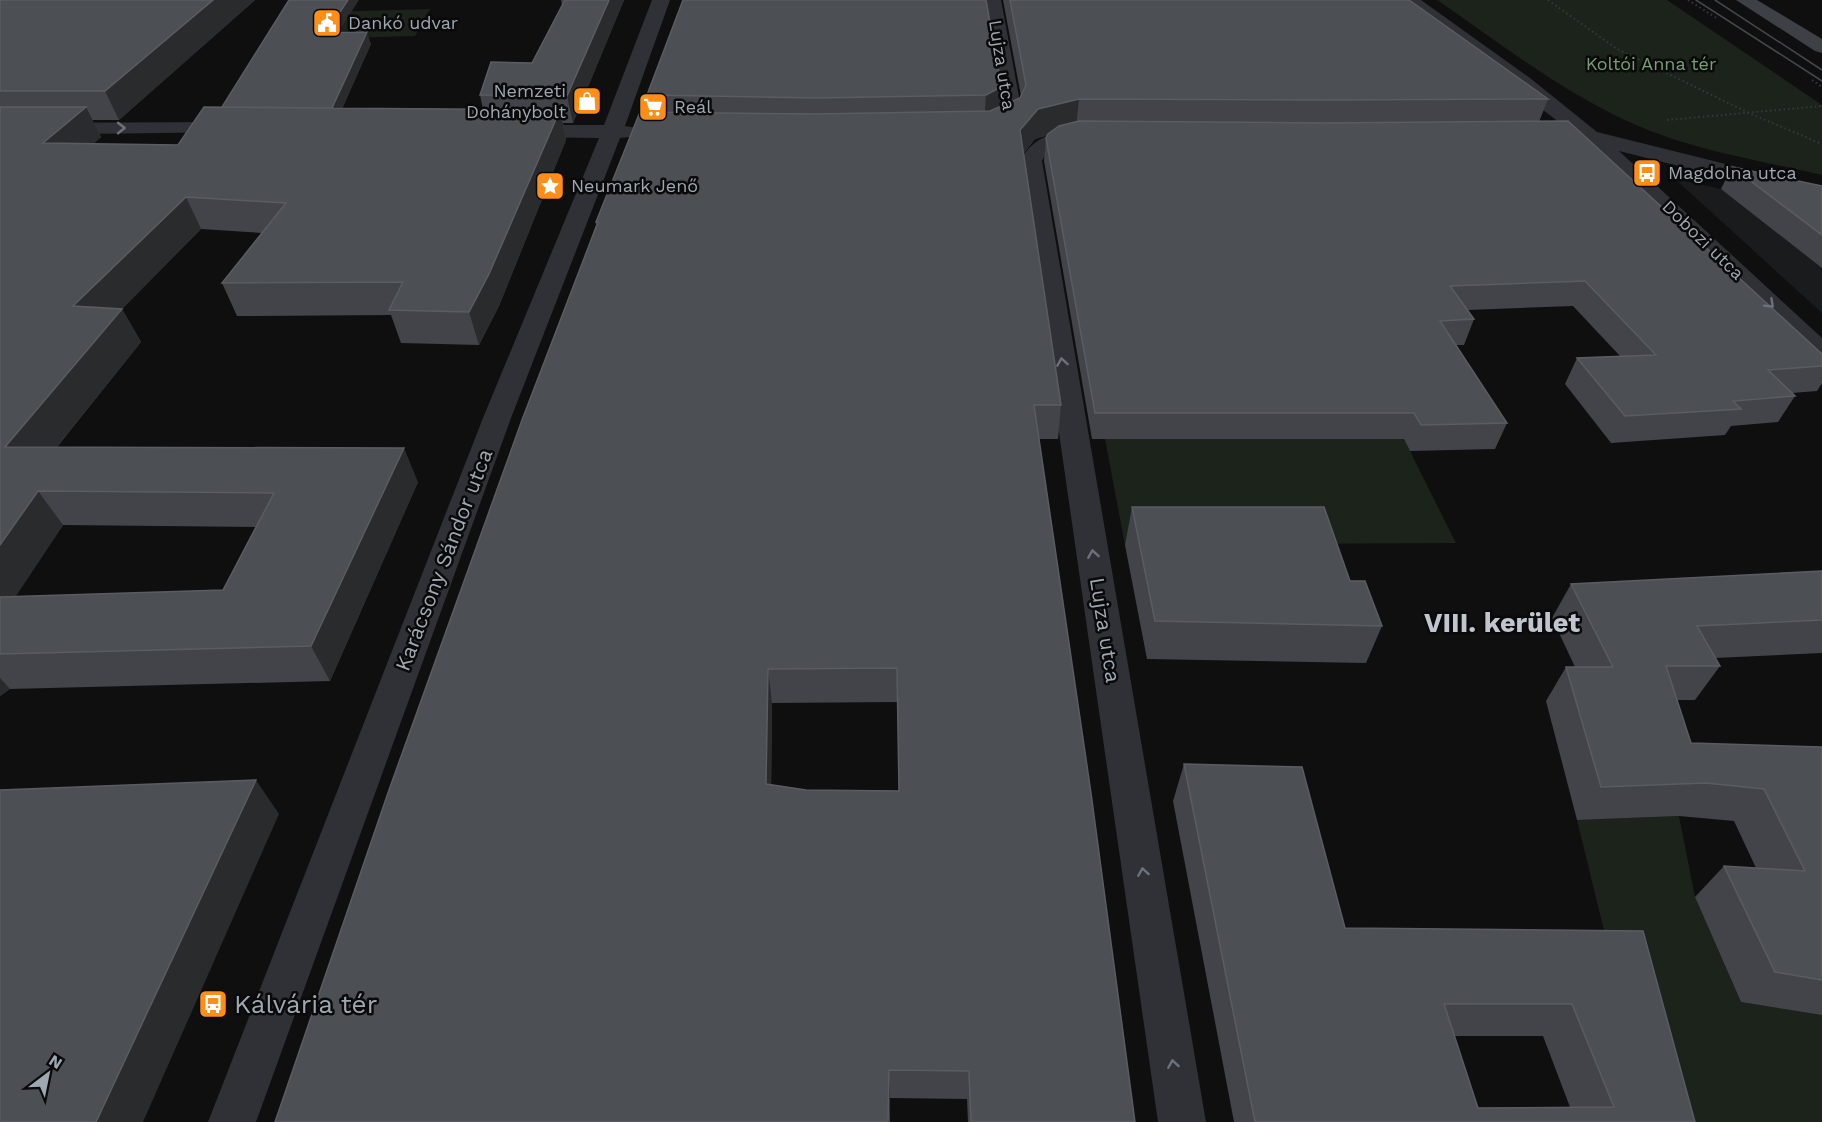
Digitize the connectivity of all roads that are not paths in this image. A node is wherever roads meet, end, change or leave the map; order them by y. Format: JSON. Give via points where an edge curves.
{"nodes":[{"id":1,"x":661,"y":0,"type":"edge"},
{"id":2,"x":992,"y":0,"type":"edge"},
{"id":3,"x":1410,"y":0,"type":"edge"},
{"id":4,"x":1745,"y":0,"type":"edge"},
{"id":5,"x":1822,"y":47,"type":"edge"},
{"id":6,"x":255,"y":128,"type":"edge"},
{"id":7,"x":0,"y":129,"type":"edge"},
{"id":8,"x":505,"y":130,"type":"edge"},
{"id":9,"x":612,"y":132,"type":"junction"},
{"id":10,"x":647,"y":133,"type":"edge"},
{"id":11,"x":971,"y":134,"type":"edge"},
{"id":12,"x":1518,"y":136,"type":"edge"},
{"id":13,"x":1588,"y":136,"type":"junction"},
{"id":14,"x":1109,"y":137,"type":"edge"},
{"id":15,"x":1822,"y":195,"type":"edge"},
{"id":16,"x":1822,"y":353,"type":"edge"},
{"id":17,"x":232,"y":1122,"type":"edge"},
{"id":18,"x":1182,"y":1122,"type":"edge"}],
"edges":[{"from":1,"to":9,"type":"street","name":"Karácsony Sándor utca"},
{"from":2,"to":11,"type":"street","name":"Lujza utca","via":[[1012,112],[1010,121],[1002,127]]},
{"from":3,"to":13,"type":"street","name":"Dobozi utca","via":[[1513,73]]},
{"from":4,"to":5,"type":"main road"},
{"from":7,"to":6,"type":"street","one_way":true},
{"from":8,"to":9,"type":"street"},
{"from":9,"to":10,"type":"street"},
{"from":9,"to":17,"type":"street","name":"Karácsony Sándor utca","via":[[493,429]]},
{"from":12,"to":13,"type":"street"},
{"from":13,"to":15,"type":"street"},
{"from":13,"to":16,"type":"street","name":"Dobozi utca","one_way":true},
{"from":18,"to":14,"type":"street","name":"Lujza utca","one_way":true,"via":[[1031,161],[1044,144],[1056,139]]}]}
